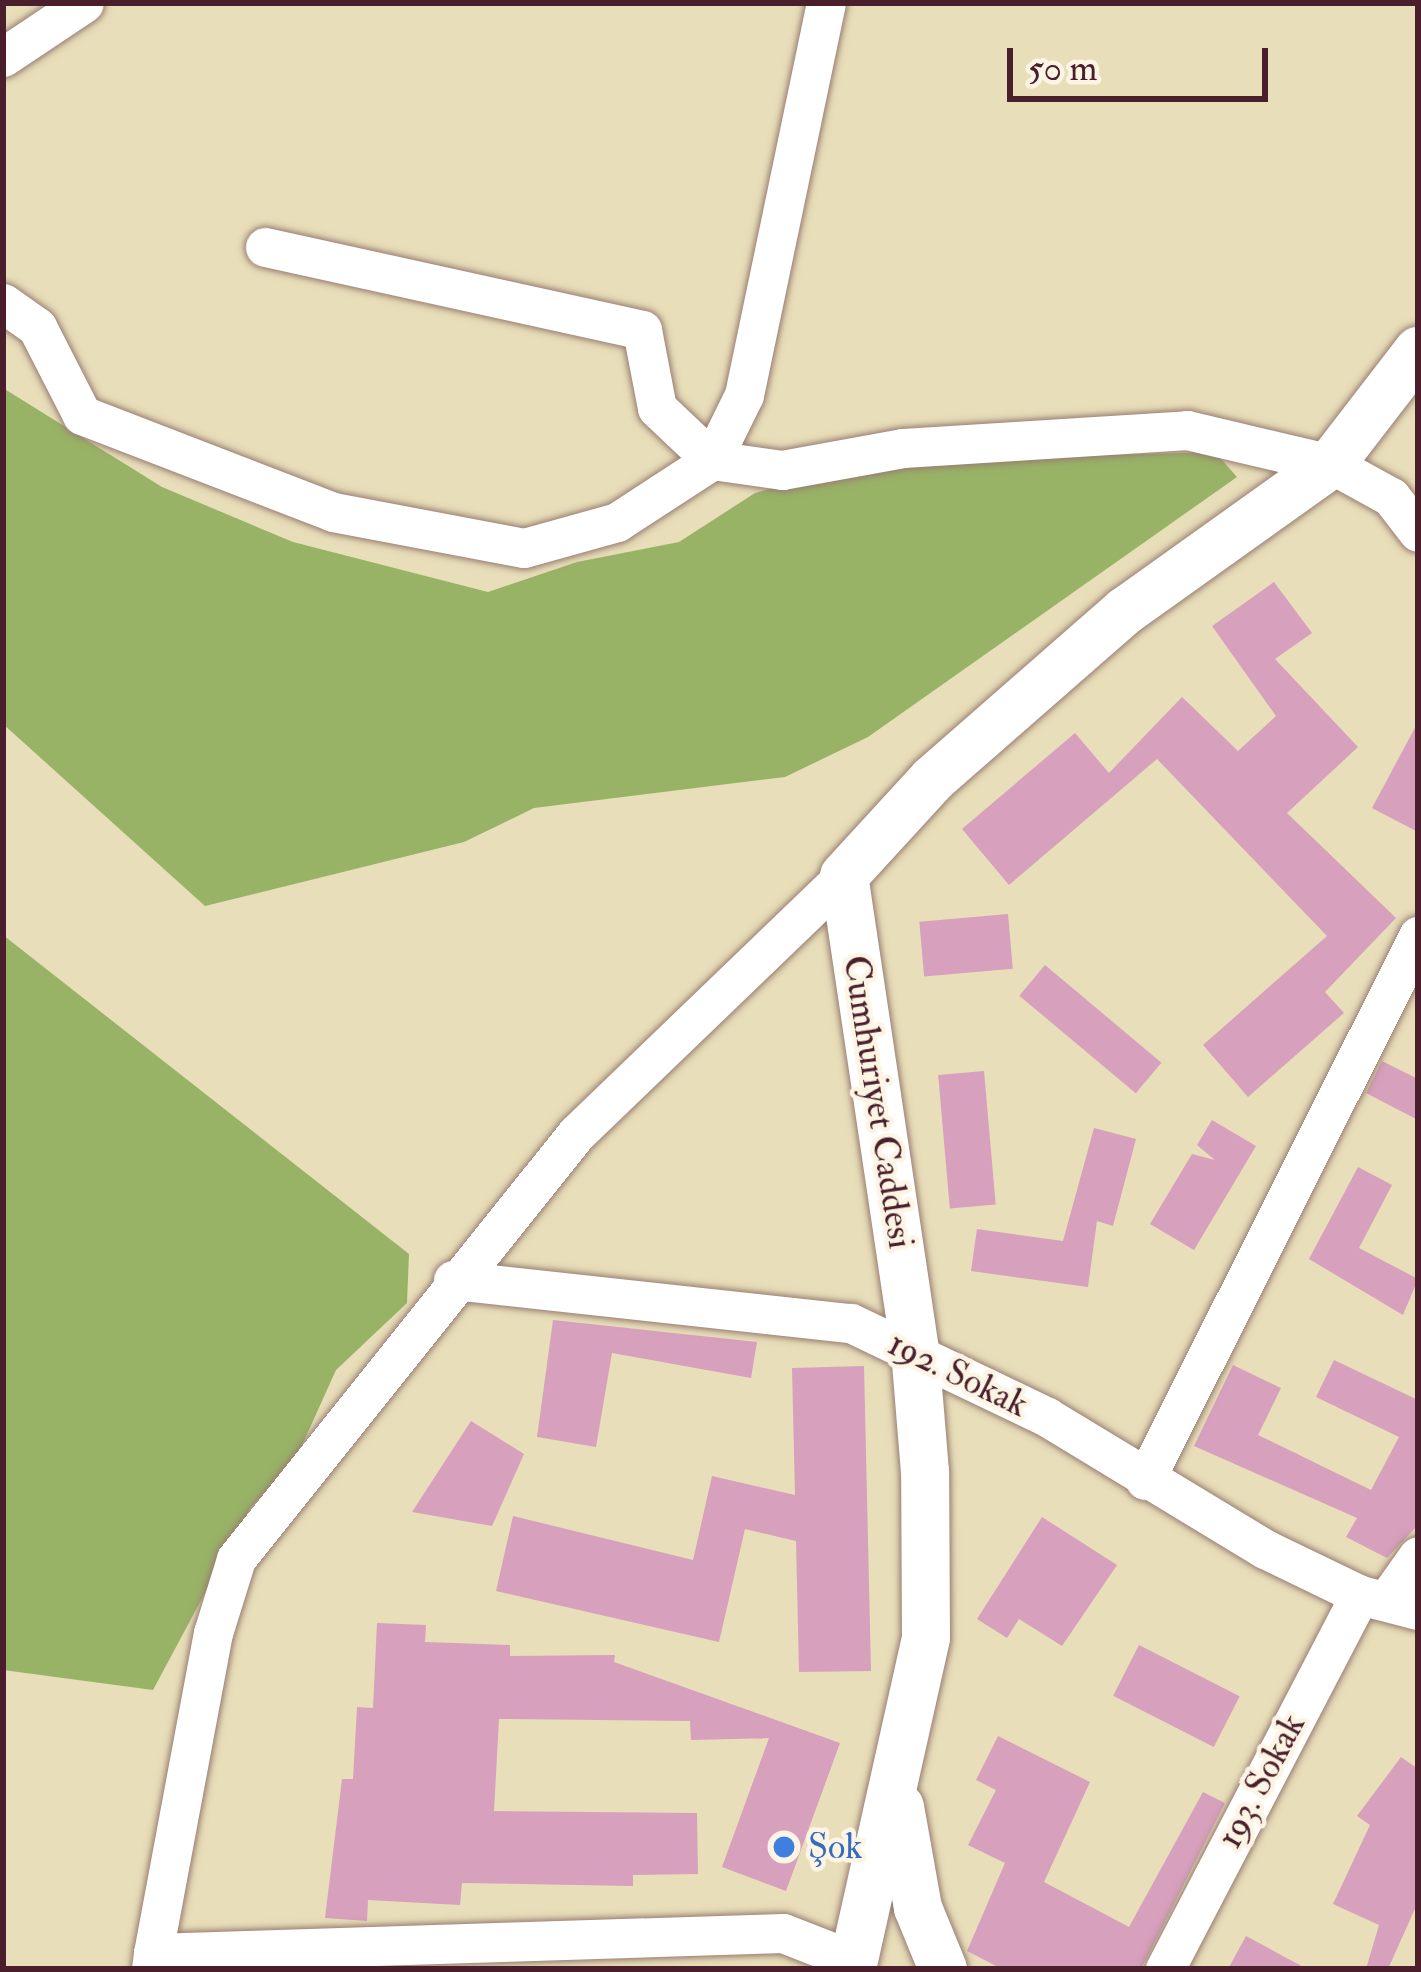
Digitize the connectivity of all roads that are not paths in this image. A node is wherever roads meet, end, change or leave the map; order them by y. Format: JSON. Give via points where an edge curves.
{"nodes":[{"id":1,"x":84,"y":3,"type":"edge"},
{"id":2,"x":826,"y":3,"type":"edge"},
{"id":3,"x":3,"y":57,"type":"edge"},
{"id":4,"x":266,"y":247,"type":"dead end"},
{"id":5,"x":3,"y":303,"type":"edge"},
{"id":6,"x":1418,"y":351,"type":"edge"},
{"id":7,"x":712,"y":460,"type":"junction"},
{"id":8,"x":1331,"y":464,"type":"junction"},
{"id":9,"x":1418,"y":532,"type":"edge"},
{"id":10,"x":844,"y":876,"type":"junction"},
{"id":11,"x":1418,"y":936,"type":"edge"},
{"id":12,"x":452,"y":1280,"type":"junction"},
{"id":13,"x":915,"y":1350,"type":"junction"},
{"id":14,"x":1145,"y":1480,"type":"junction"},
{"id":15,"x":1418,"y":1556,"type":"edge"},
{"id":16,"x":1388,"y":1602,"type":"edge"},
{"id":17,"x":896,"y":1789,"type":"junction"},
{"id":18,"x":152,"y":1961,"type":"edge"},
{"id":19,"x":854,"y":1965,"type":"edge"},
{"id":20,"x":918,"y":1969,"type":"edge"},
{"id":21,"x":943,"y":1969,"type":"edge"},
{"id":22,"x":1165,"y":1969,"type":"edge"}],
"edges":[{"from":1,"to":3,"type":"street"},
{"from":2,"to":7,"type":"street","via":[[745,395]]},
{"from":4,"to":7,"type":"street","via":[[641,330],[657,408]]},
{"from":5,"to":7,"type":"street","via":[[37,327],[82,416],[333,512],[524,548],[617,522]]},
{"from":6,"to":8,"type":"street"},
{"from":7,"to":8,"type":"street","via":[[782,470],[903,448],[1186,430]]},
{"from":8,"to":9,"type":"street","via":[[1391,497]]},
{"from":8,"to":10,"type":"street","via":[[1125,611],[933,779]]},
{"from":10,"to":12,"type":"street","via":[[576,1134]]},
{"from":10,"to":13,"type":"street","name":"Cumhuriyet Caddesi"},
{"from":11,"to":14,"type":"street"},
{"from":12,"to":13,"type":"street","name":"192. Sokak","via":[[851,1323]]},
{"from":12,"to":18,"type":"street","via":[[236,1559],[213,1633]]},
{"from":13,"to":14,"type":"street","name":"192. Sokak","via":[[1047,1417]]},
{"from":13,"to":17,"type":"street","name":"Cumhuriyet Caddesi","via":[[926,1638]]},
{"from":14,"to":16,"type":"street","name":"192. Sokak"},
{"from":15,"to":16,"type":"street","name":"193. Sokak"},
{"from":16,"to":22,"type":"street","name":"193. Sokak"},
{"from":17,"to":19,"type":"street","name":"Cumhuriyet Caddesi"},
{"from":17,"to":21,"type":"street","via":[[918,1908]]},
{"from":18,"to":19,"type":"street","via":[[783,1933]]},
{"from":19,"to":20,"type":"street"}]}
